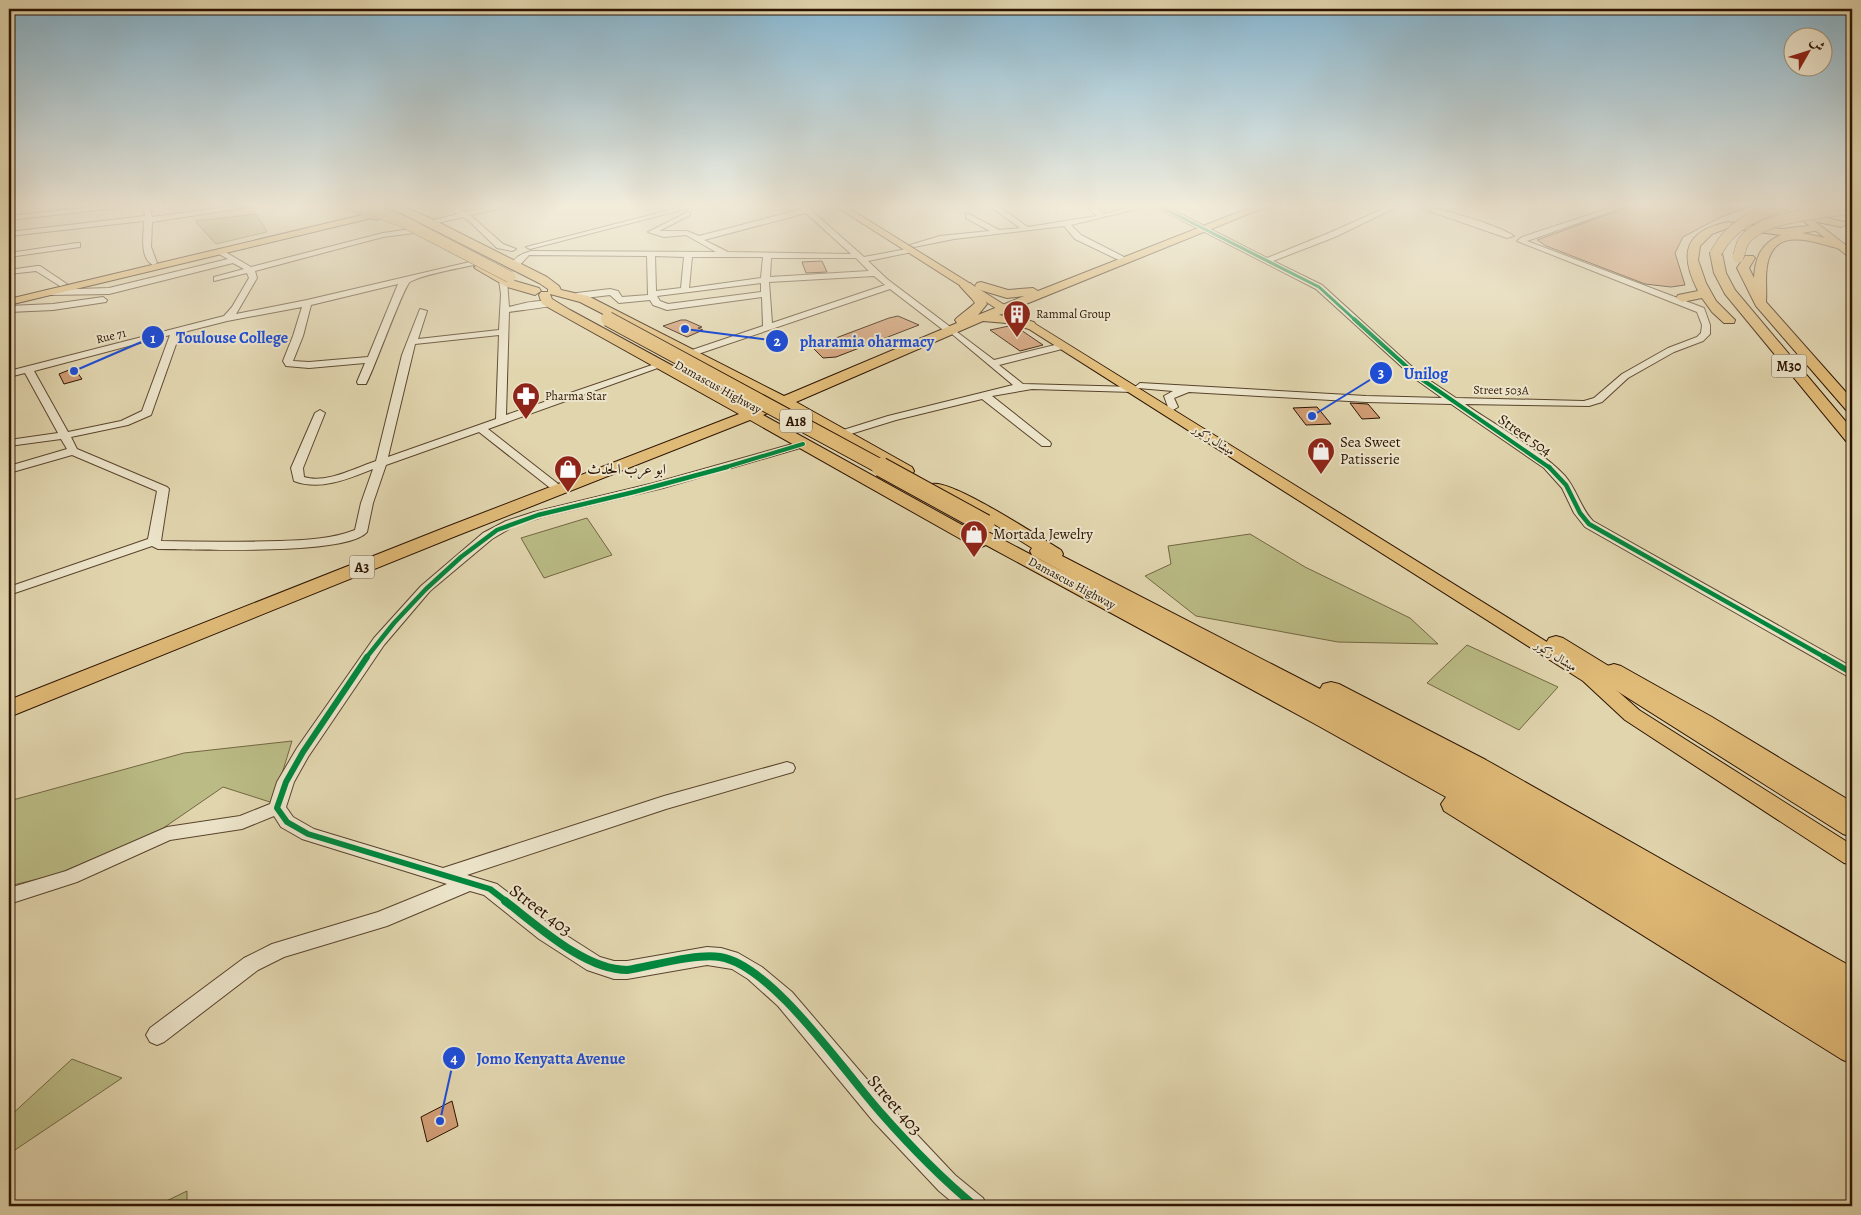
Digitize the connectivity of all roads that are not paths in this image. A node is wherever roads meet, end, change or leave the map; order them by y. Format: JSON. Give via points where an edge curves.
{"nodes":[{"id":1,"x":162,"y":261,"type":"edge"},
{"id":2,"x":180,"y":261,"type":"edge"},
{"id":3,"x":231,"y":261,"type":"edge"},
{"id":4,"x":235,"y":261,"type":"edge"},
{"id":5,"x":284,"y":261,"type":"edge"},
{"id":6,"x":286,"y":261,"type":"edge"},
{"id":7,"x":467,"y":261,"type":"edge"},
{"id":8,"x":484,"y":261,"type":"edge"},
{"id":9,"x":496,"y":261,"type":"edge"},
{"id":10,"x":517,"y":261,"type":"edge"},
{"id":11,"x":651,"y":261,"type":"edge"},
{"id":12,"x":687,"y":261,"type":"edge"},
{"id":13,"x":767,"y":261,"type":"edge"},
{"id":14,"x":864,"y":261,"type":"edge"},
{"id":15,"x":929,"y":261,"type":"edge"},
{"id":16,"x":934,"y":261,"type":"edge"},
{"id":17,"x":1120,"y":261,"type":"edge"},
{"id":18,"x":1269,"y":261,"type":"edge"},
{"id":19,"x":1578,"y":261,"type":"edge"},
{"id":20,"x":1692,"y":261,"type":"edge"},
{"id":21,"x":1718,"y":261,"type":"edge"},
{"id":22,"x":1762,"y":261,"type":"edge"},
{"id":23,"x":1740,"y":262,"type":"edge"},
{"id":24,"x":153,"y":263,"type":"joint"},
{"id":25,"x":471,"y":263,"type":"junction"},
{"id":26,"x":272,"y":264,"type":"junction"},
{"id":27,"x":250,"y":270,"type":"junction"},
{"id":28,"x":9,"y":272,"type":"edge"},
{"id":29,"x":876,"y":273,"type":"junction"},
{"id":30,"x":512,"y":274,"type":"junction"},
{"id":31,"x":217,"y":279,"type":"dead end"},
{"id":32,"x":407,"y":280,"type":"junction"},
{"id":33,"x":766,"y":280,"type":"junction"},
{"id":34,"x":64,"y":284,"type":"junction"},
{"id":35,"x":891,"y":286,"type":"junction"},
{"id":36,"x":966,"y":286,"type":"junction"},
{"id":37,"x":981,"y":286,"type":"junction"},
{"id":38,"x":685,"y":291,"type":"junction"},
{"id":39,"x":49,"y":292,"type":"junction"},
{"id":40,"x":1041,"y":292,"type":"junction"},
{"id":41,"x":766,"y":294,"type":"junction"},
{"id":42,"x":1704,"y":294,"type":"junction"},
{"id":43,"x":548,"y":295,"type":"junction"},
{"id":44,"x":652,"y":295,"type":"junction"},
{"id":45,"x":577,"y":296,"type":"junction"},
{"id":46,"x":9,"y":297,"type":"edge"},
{"id":47,"x":1757,"y":297,"type":"junction"},
{"id":48,"x":120,"y":298,"type":"dead end"},
{"id":49,"x":1684,"y":301,"type":"junction"},
{"id":50,"x":9,"y":302,"type":"edge"},
{"id":51,"x":307,"y":303,"type":"junction"},
{"id":52,"x":1006,"y":306,"type":"junction"},
{"id":53,"x":9,"y":309,"type":"edge"},
{"id":54,"x":505,"y":310,"type":"junction"},
{"id":55,"x":1701,"y":310,"type":"junction"},
{"id":56,"x":423,"y":311,"type":"dead end"},
{"id":57,"x":227,"y":318,"type":"junction"},
{"id":58,"x":970,"y":319,"type":"junction"},
{"id":59,"x":1729,"y":320,"type":"junction"},
{"id":60,"x":1033,"y":323,"type":"junction"},
{"id":61,"x":768,"y":327,"type":"junction"},
{"id":62,"x":947,"y":328,"type":"junction"},
{"id":63,"x":176,"y":332,"type":"junction"},
{"id":64,"x":503,"y":332,"type":"junction"},
{"id":65,"x":412,"y":342,"type":"junction"},
{"id":66,"x":1063,"y":346,"type":"junction"},
{"id":67,"x":692,"y":353,"type":"junction"},
{"id":68,"x":1784,"y":359,"type":"junction"},
{"id":69,"x":371,"y":360,"type":"junction"},
{"id":70,"x":991,"y":364,"type":"junction"},
{"id":71,"x":661,"y":365,"type":"junction"},
{"id":72,"x":28,"y":369,"type":"junction"},
{"id":73,"x":9,"y":374,"type":"edge"},
{"id":74,"x":745,"y":381,"type":"junction"},
{"id":75,"x":362,"y":382,"type":"dead end"},
{"id":76,"x":814,"y":385,"type":"junction"},
{"id":77,"x":1021,"y":387,"type":"junction"},
{"id":78,"x":1137,"y":388,"type":"junction"},
{"id":79,"x":1190,"y":390,"type":"junction"},
{"id":80,"x":715,"y":394,"type":"junction"},
{"id":81,"x":984,"y":395,"type":"junction"},
{"id":82,"x":778,"y":399,"type":"junction"},
{"id":83,"x":1452,"y":402,"type":"junction"},
{"id":84,"x":1173,"y":407,"type":"junction"},
{"id":85,"x":1852,"y":408,"type":"edge"},
{"id":86,"x":746,"y":411,"type":"junction"},
{"id":87,"x":320,"y":413,"type":"dead end"},
{"id":88,"x":805,"y":414,"type":"junction"},
{"id":89,"x":501,"y":420,"type":"junction"},
{"id":90,"x":768,"y":423,"type":"junction"},
{"id":91,"x":821,"y":423,"type":"junction"},
{"id":92,"x":712,"y":425,"type":"junction"},
{"id":93,"x":480,"y":428,"type":"junction"},
{"id":94,"x":841,"y":434,"type":"junction"},
{"id":95,"x":65,"y":436,"type":"junction"},
{"id":96,"x":788,"y":436,"type":"junction"},
{"id":97,"x":1852,"y":438,"type":"edge"},
{"id":98,"x":9,"y":443,"type":"edge"},
{"id":99,"x":803,"y":444,"type":"junction"},
{"id":100,"x":1046,"y":444,"type":"dead end"},
{"id":101,"x":74,"y":451,"type":"junction"},
{"id":102,"x":381,"y":463,"type":"junction"},
{"id":103,"x":9,"y":470,"type":"edge"},
{"id":104,"x":553,"y":485,"type":"junction"},
{"id":105,"x":500,"y":515,"type":"junction"},
{"id":106,"x":154,"y":541,"type":"junction"},
{"id":107,"x":1065,"y":571,"type":"junction"},
{"id":108,"x":9,"y":591,"type":"edge"},
{"id":109,"x":1186,"y":636,"type":"junction"},
{"id":110,"x":1556,"y":643,"type":"junction"},
{"id":111,"x":1852,"y":673,"type":"edge"},
{"id":112,"x":1590,"y":677,"type":"junction"},
{"id":113,"x":9,"y":701,"type":"edge"},
{"id":114,"x":9,"y":709,"type":"edge"},
{"id":115,"x":787,"y":768,"type":"dead end"},
{"id":116,"x":277,"y":808,"type":"junction"},
{"id":117,"x":1852,"y":812,"type":"edge"},
{"id":118,"x":1852,"y":827,"type":"edge"},
{"id":119,"x":1852,"y":841,"type":"edge"},
{"id":120,"x":1852,"y":856,"type":"edge"},
{"id":121,"x":444,"y":875,"type":"junction"},
{"id":122,"x":470,"y":882,"type":"junction"},
{"id":123,"x":9,"y":896,"type":"edge"},
{"id":124,"x":1852,"y":982,"type":"edge"},
{"id":125,"x":1852,"y":1006,"type":"edge"},
{"id":126,"x":1852,"y":1031,"type":"edge"},
{"id":127,"x":157,"y":1035,"type":"dead end"},
{"id":128,"x":1852,"y":1049,"type":"edge"},
{"id":129,"x":975,"y":1206,"type":"edge"}],
"edges":[{"from":1,"to":24,"type":"main road"},
{"from":2,"to":39,"type":"main road"},
{"from":3,"to":39,"type":"street","via":[[108,291]]},
{"from":4,"to":27,"type":"street"},
{"from":5,"to":26,"type":"street"},
{"from":6,"to":26,"type":"street"},
{"from":7,"to":25,"type":"highway"},
{"from":8,"to":30,"type":"highway","name":"Damascus Highway","number":"A18","bridge":true},
{"from":9,"to":30,"type":"highway"},
{"from":10,"to":30,"type":"street"},
{"from":11,"to":44,"type":"street"},
{"from":12,"to":38,"type":"street"},
{"from":13,"to":33,"type":"street"},
{"from":14,"to":29,"type":"street"},
{"from":15,"to":36,"type":"main road","name":"ميشال زكور"},
{"from":16,"to":37,"type":"main road"},
{"from":17,"to":40,"type":"highway","number":"A3"},
{"from":18,"to":83,"type":"street","name":"Street 504","via":[[1322,290],[1417,376]]},
{"from":19,"to":49,"type":"street"},
{"from":20,"to":42,"type":"highway"},
{"from":21,"to":68,"type":"highway","number":"M30","bridge":true,"via":[[1729,291]]},
{"from":22,"to":47,"type":"highway"},
{"from":23,"to":47,"type":"highway","number":"M30"},
{"from":24,"to":34,"type":"main road"},
{"from":25,"to":30,"type":"highway"},
{"from":25,"to":32,"type":"street","name":"Rue 71"},
{"from":26,"to":27,"type":"street"},
{"from":27,"to":31,"type":"street"},
{"from":27,"to":57,"type":"street","via":[[252,278]]},
{"from":28,"to":34,"type":"street","via":[[38,268]]},
{"from":29,"to":33,"type":"street"},
{"from":29,"to":35,"type":"street"},
{"from":30,"to":43,"type":"highway","name":"Damascus Highway","number":"A18"},
{"from":30,"to":43,"type":"highway","name":"Damascus Highway","number":"A18"},
{"from":30,"to":54,"type":"street"},
{"from":32,"to":51,"type":"street","name":"Rue 71"},
{"from":32,"to":69,"type":"street","via":[[402,285]]},
{"from":33,"to":38,"type":"street"},
{"from":33,"to":41,"type":"street"},
{"from":34,"to":46,"type":"main road"},
{"from":35,"to":61,"type":"street"},
{"from":35,"to":62,"type":"street"},
{"from":36,"to":52,"type":"main road","name":"ميشال زكور"},
{"from":36,"to":58,"type":"highway","via":[[981,303]]},
{"from":37,"to":40,"type":"highway","via":[[1011,294]]},
{"from":37,"to":52,"type":"main road"},
{"from":38,"to":44,"type":"street"},
{"from":39,"to":50,"type":"main road"},
{"from":40,"to":52,"type":"highway","number":"A3"},
{"from":40,"to":60,"type":"highway","via":[[1030,307]]},
{"from":41,"to":44,"type":"street","via":[[667,306],[656,303]]},
{"from":41,"to":61,"type":"street"},
{"from":42,"to":49,"type":"highway"},
{"from":42,"to":59,"type":"highway"},
{"from":43,"to":45,"type":"highway"},
{"from":43,"to":54,"type":"street","via":[[528,305]]},
{"from":43,"to":71,"type":"highway"},
{"from":43,"to":107,"type":"highway","name":"Damascus Highway","number":"A18","via":[[602,320],[748,403]]},
{"from":44,"to":45,"type":"street","via":[[625,301],[610,292]]},
{"from":45,"to":67,"type":"highway"},
{"from":47,"to":85,"type":"highway","number":"M30"},
{"from":48,"to":53,"type":"street"},
{"from":49,"to":55,"type":"street"},
{"from":51,"to":57,"type":"street","name":"Rue 71"},
{"from":51,"to":69,"type":"street","via":[[289,364]]},
{"from":52,"to":58,"type":"highway","number":"A3"},
{"from":52,"to":60,"type":"main road","name":"ميشال زكور"},
{"from":54,"to":64,"type":"street"},
{"from":55,"to":59,"type":"highway"},
{"from":55,"to":83,"type":"street","name":"Street 503A","via":[[1706,325],[1705,334],[1700,339],[1671,350],[1625,376],[1592,402]]},
{"from":56,"to":65,"type":"street"},
{"from":57,"to":63,"type":"street","name":"Rue 71"},
{"from":58,"to":60,"type":"highway"},
{"from":58,"to":62,"type":"highway","number":"A3"},
{"from":59,"to":68,"type":"highway","via":[[1749,331]]},
{"from":60,"to":66,"type":"main road","name":"ميشال زكور"},
{"from":60,"to":78,"type":"main road","name":"ميشال زكور"},
{"from":61,"to":67,"type":"street"},
{"from":62,"to":70,"type":"street"},
{"from":62,"to":76,"type":"highway","number":"A3"},
{"from":62,"to":76,"type":"highway","number":"A3","via":[[833,382]]},
{"from":63,"to":72,"type":"street","name":"Rue 71"},
{"from":63,"to":95,"type":"street","via":[[147,413],[131,421]]},
{"from":64,"to":65,"type":"street"},
{"from":64,"to":89,"type":"street"},
{"from":65,"to":102,"type":"street"},
{"from":66,"to":70,"type":"street"},
{"from":66,"to":78,"type":"main road","name":"ميشال زكور"},
{"from":67,"to":74,"type":"highway"},
{"from":68,"to":97,"type":"highway","number":"M30"},
{"from":69,"to":75,"type":"street"},
{"from":70,"to":77,"type":"street"},
{"from":71,"to":80,"type":"highway"},
{"from":71,"to":89,"type":"street"},
{"from":72,"to":73,"type":"street","name":"Rue 71"},
{"from":72,"to":95,"type":"street"},
{"from":74,"to":76,"type":"highway","via":[[775,389]]},
{"from":74,"to":80,"type":"highway","via":[[743,388],[735,393]]},
{"from":74,"to":82,"type":"highway"},
{"from":76,"to":82,"type":"highway","number":"A3"},
{"from":76,"to":88,"type":"highway","via":[[801,400],[800,407]]},
{"from":77,"to":78,"type":"street"},
{"from":77,"to":81,"type":"street"},
{"from":78,"to":79,"type":"street"},
{"from":78,"to":84,"type":"main road","name":"ميشال زكور"},
{"from":78,"to":112,"type":"main road","name":"ميشال زكور"},
{"from":79,"to":83,"type":"street","name":"Street 503A"},
{"from":79,"to":84,"type":"street","via":[[1171,394],[1169,400]]},
{"from":80,"to":86,"type":"highway"},
{"from":80,"to":92,"type":"highway","via":[[725,403],[725,408]]},
{"from":81,"to":94,"type":"street"},
{"from":81,"to":100,"type":"street"},
{"from":82,"to":86,"type":"highway","number":"A3"},
{"from":82,"to":88,"type":"highway"},
{"from":83,"to":111,"type":"street","name":"Street 504","via":[[1548,466],[1563,481],[1589,524]]},
{"from":84,"to":110,"type":"main road","name":"ميشال زكور"},
{"from":86,"to":90,"type":"highway"},
{"from":86,"to":92,"type":"highway","number":"A3"},
{"from":87,"to":102,"type":"street","via":[[297,468],[298,479],[321,481]]},
{"from":88,"to":91,"type":"highway"},
{"from":89,"to":93,"type":"street"},
{"from":90,"to":92,"type":"highway"},
{"from":90,"to":96,"type":"highway"},
{"from":91,"to":94,"type":"highway"},
{"from":91,"to":96,"type":"highway","via":[[796,421],[788,427]]},
{"from":92,"to":104,"type":"highway","number":"A3"},
{"from":92,"to":105,"type":"highway","number":"A3"},
{"from":93,"to":102,"type":"street"},
{"from":93,"to":104,"type":"street"},
{"from":94,"to":107,"type":"highway","via":[[1041,545]]},
{"from":95,"to":98,"type":"street"},
{"from":95,"to":101,"type":"street"},
{"from":96,"to":99,"type":"highway"},
{"from":99,"to":105,"type":"street","via":[[659,486],[530,518]]},
{"from":99,"to":107,"type":"highway","via":[[1004,556],[1034,570]]},
{"from":101,"to":103,"type":"street"},
{"from":101,"to":106,"type":"street","via":[[161,487]]},
{"from":102,"to":106,"type":"street","via":[[367,503],[363,529],[356,535],[290,544],[158,545]]},
{"from":104,"to":105,"type":"highway","number":"A3"},
{"from":105,"to":113,"type":"highway","number":"A3"},
{"from":105,"to":114,"type":"highway","number":"A3"},
{"from":105,"to":116,"type":"street","via":[[487,536],[436,578],[362,662],[285,784]]},
{"from":106,"to":108,"type":"street"},
{"from":107,"to":109,"type":"highway","name":"Damascus Highway","number":"A18"},
{"from":109,"to":124,"type":"highway","via":[[1274,664],[1373,710],[1562,813]]},
{"from":109,"to":125,"type":"highway","via":[[1491,790]]},
{"from":109,"to":126,"type":"highway","via":[[1323,718],[1557,849]]},
{"from":109,"to":128,"type":"highway","via":[[1226,677],[1254,695],[1450,803]]},
{"from":110,"to":117,"type":"main road","name":"ميشال زكور","via":[[1605,665],[1705,722]]},
{"from":110,"to":118,"type":"highway"},
{"from":112,"to":119,"type":"highway"},
{"from":112,"to":120,"type":"main road","name":"ميشال زكور","via":[[1632,716]]},
{"from":115,"to":121,"type":"street","via":[[664,803]]},
{"from":116,"to":121,"type":"street","name":"Street 403","via":[[287,822],[308,834]]},
{"from":116,"to":123,"type":"street","via":[[242,822],[167,834],[58,882]]},
{"from":121,"to":122,"type":"street","name":"Street 403"},
{"from":122,"to":127,"type":"street","via":[[380,920],[279,950],[258,960]]},
{"from":122,"to":129,"type":"street","name":"Street 403","via":[[490,889],[546,933],[594,964],[614,970],[707,956],[738,962],[785,999],[881,1113],[947,1183]]}]}
